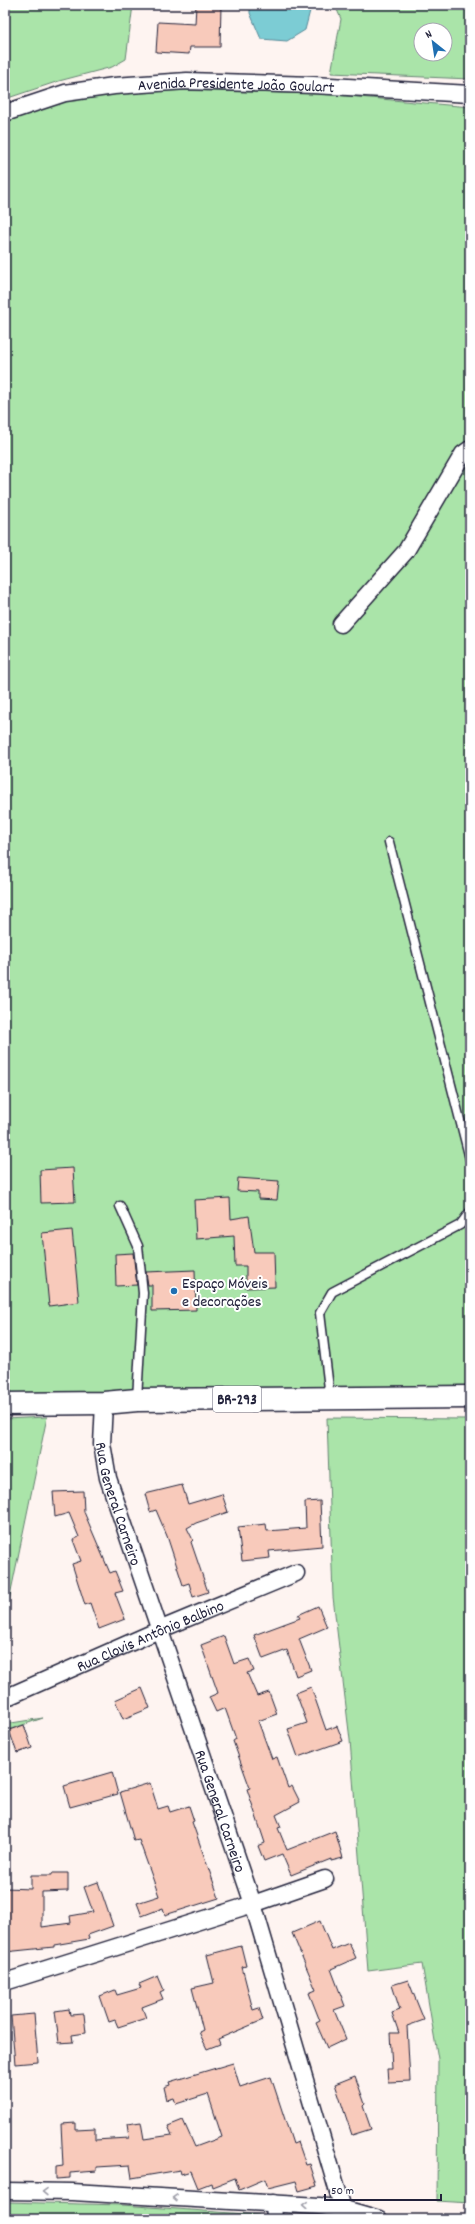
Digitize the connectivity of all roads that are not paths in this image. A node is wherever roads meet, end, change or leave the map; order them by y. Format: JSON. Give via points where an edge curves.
{"nodes":[{"id":1,"x":470,"y":94,"type":"edge"},
{"id":2,"x":5,"y":113,"type":"edge"},
{"id":3,"x":470,"y":449,"type":"edge"},
{"id":4,"x":342,"y":624,"type":"dead end"},
{"id":5,"x":389,"y":842,"type":"dead end"},
{"id":6,"x":470,"y":1159,"type":"edge"},
{"id":7,"x":120,"y":1206,"type":"dead end"},
{"id":8,"x":470,"y":1212,"type":"edge"},
{"id":9,"x":470,"y":1397,"type":"edge"},
{"id":10,"x":330,"y":1398,"type":"junction"},
{"id":11,"x":137,"y":1400,"type":"junction"},
{"id":12,"x":104,"y":1403,"type":"junction"},
{"id":13,"x":5,"y":1404,"type":"edge"},
{"id":14,"x":296,"y":1573,"type":"dead end"},
{"id":15,"x":159,"y":1630,"type":"junction"},
{"id":16,"x":5,"y":1698,"type":"edge"},
{"id":17,"x":324,"y":1879,"type":"dead end"},
{"id":18,"x":253,"y":1904,"type":"junction"},
{"id":19,"x":5,"y":1982,"type":"edge"},
{"id":20,"x":5,"y":2191,"type":"edge"},
{"id":21,"x":274,"y":2211,"type":"edge"},
{"id":22,"x":345,"y":2214,"type":"edge"},
{"id":23,"x":378,"y":2219,"type":"edge"}],
"edges":[{"from":1,"to":2,"type":"street","name":"Avenida Presidente João Goulart","via":[[187,81],[114,86],[65,93]]},
{"from":3,"to":4,"type":"street","via":[[463,454],[406,551]]},
{"from":5,"to":6,"type":"lane"},
{"from":7,"to":11,"type":"lane","via":[[138,1246],[143,1293]]},
{"from":8,"to":10,"type":"lane","via":[[460,1225],[332,1292],[320,1313]]},
{"from":9,"to":10,"type":"highway","number":"BR-293"},
{"from":10,"to":11,"type":"highway","number":"BR-293"},
{"from":11,"to":12,"type":"highway","number":"BR-293"},
{"from":12,"to":13,"type":"highway","number":"BR-293"},
{"from":12,"to":15,"type":"street","name":"Rua General Carneiro","via":[[102,1444],[108,1478]]},
{"from":14,"to":15,"type":"street","name":"Rua Clovis Antônio Balbino"},
{"from":15,"to":16,"type":"street","name":"Rua Clovis Antônio Balbino"},
{"from":15,"to":18,"type":"street","name":"Rua General Carneiro"},
{"from":17,"to":18,"type":"street"},
{"from":18,"to":19,"type":"street"},
{"from":18,"to":22,"type":"street","name":"Rua General Carneiro"},
{"from":21,"to":20,"type":"street","one_way":true,"via":[[72,2192]]},
{"from":22,"to":21,"type":"street","one_way":true},
{"from":22,"to":23,"type":"street"}]}
